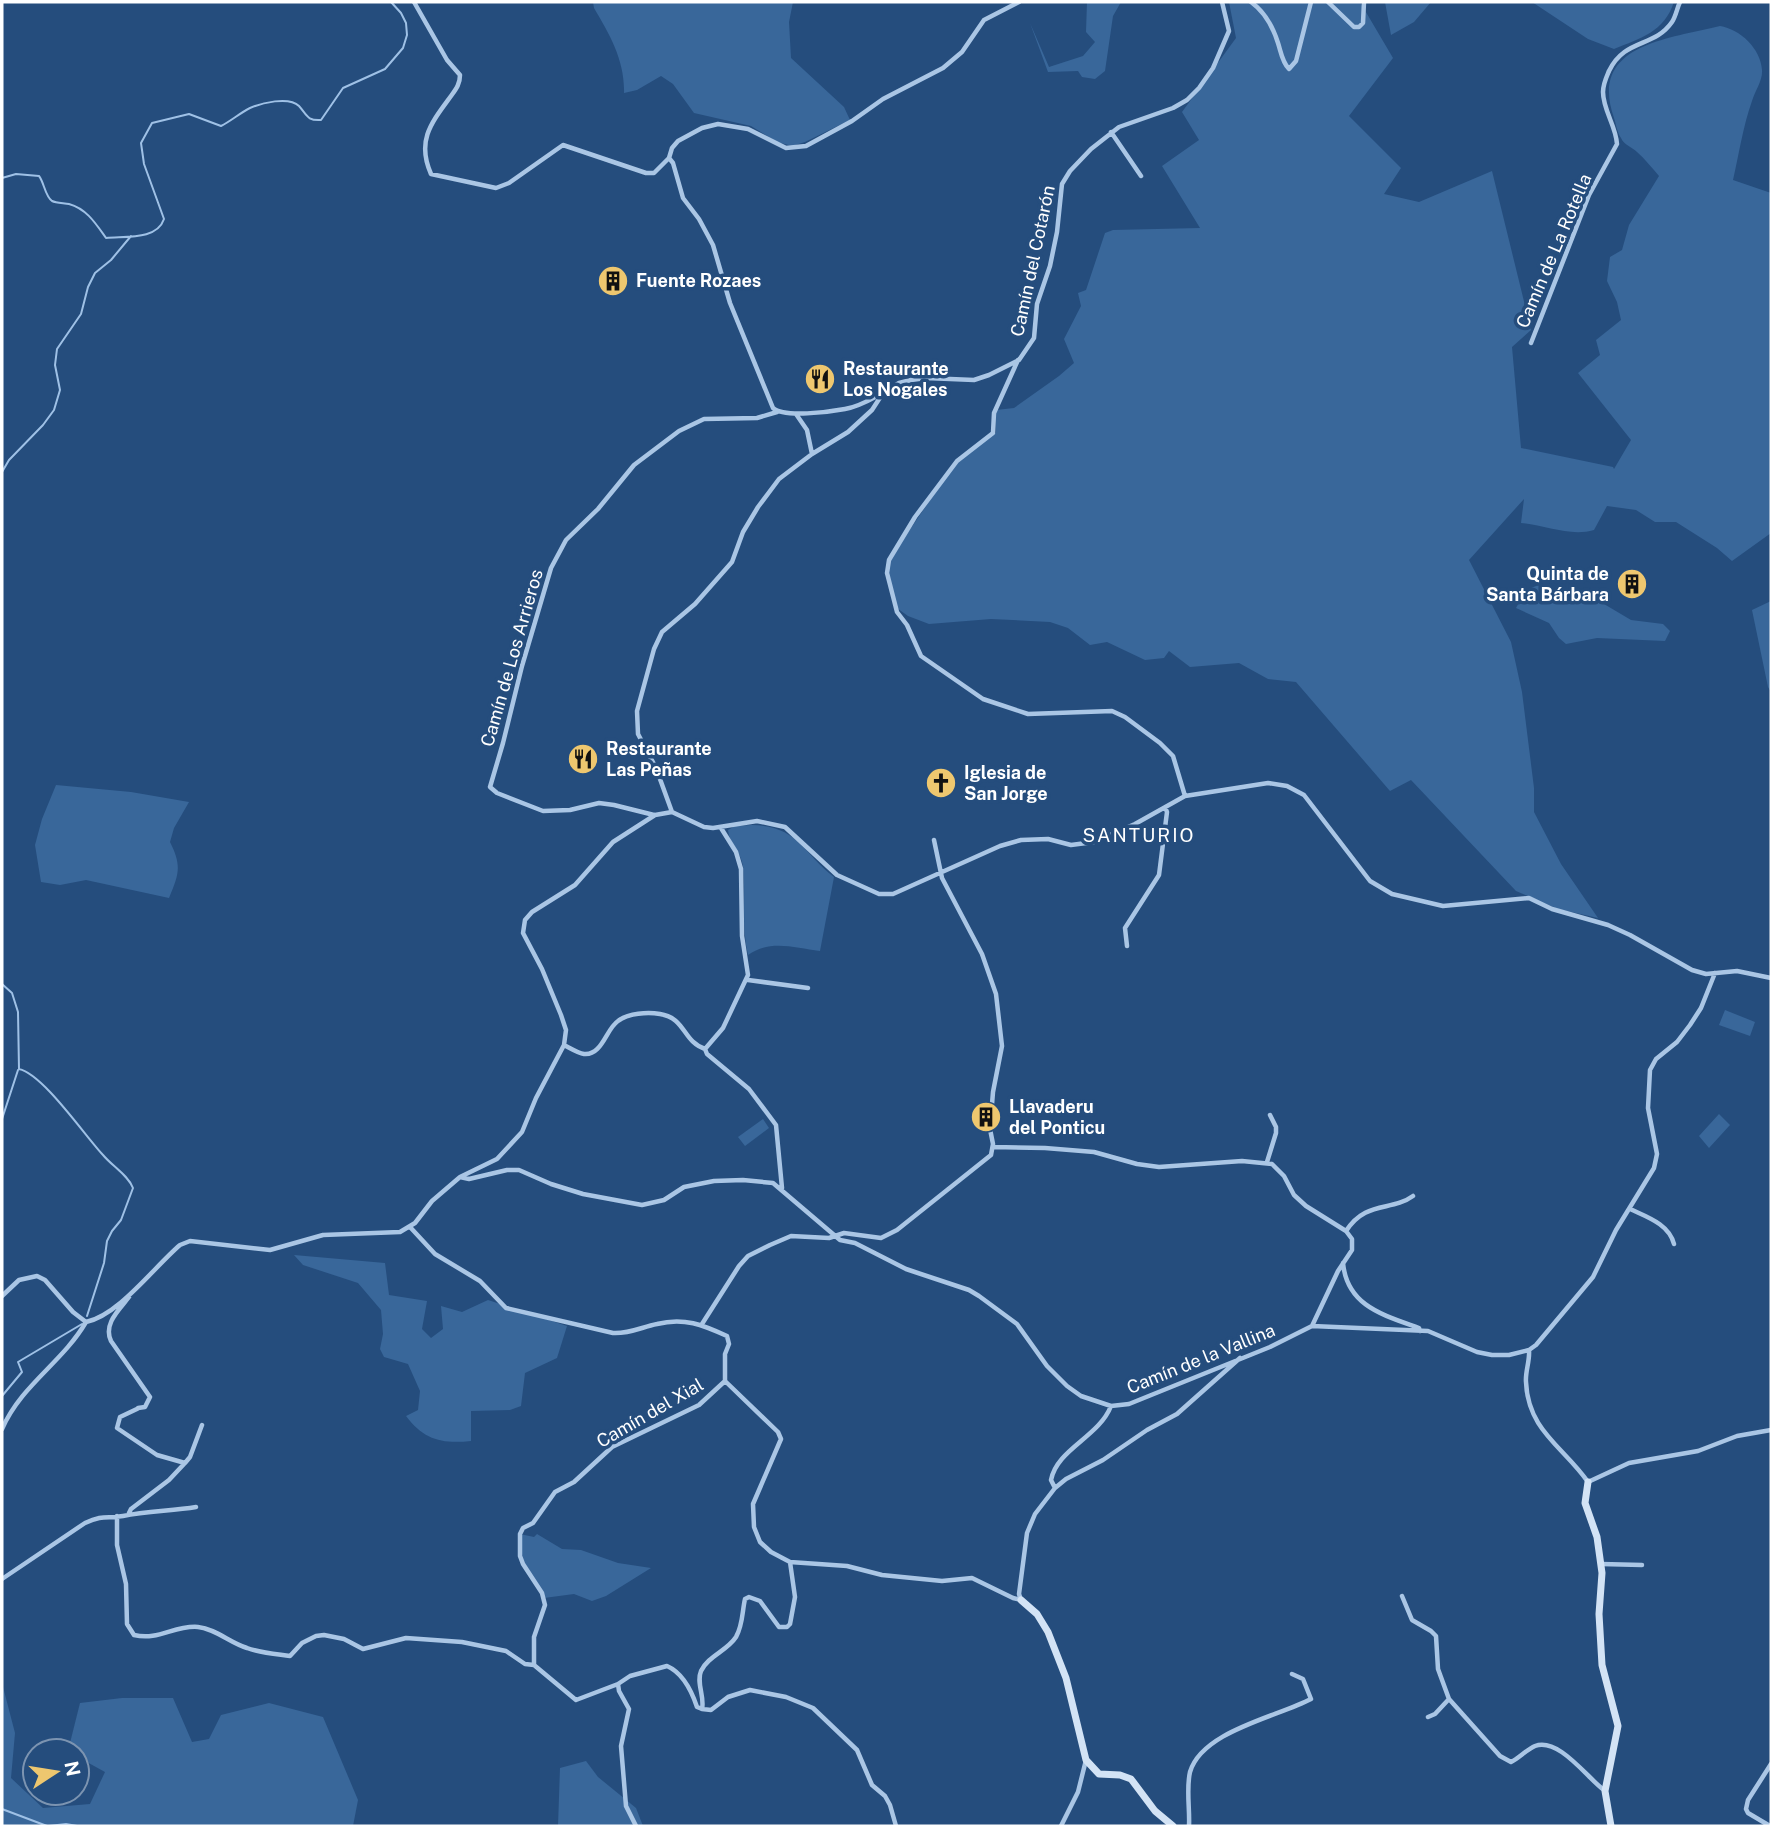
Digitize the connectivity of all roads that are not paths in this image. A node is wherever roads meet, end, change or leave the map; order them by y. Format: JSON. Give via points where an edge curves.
{"nodes":[{"id":1,"x":414,"y":2,"type":"edge"},
{"id":2,"x":1019,"y":2,"type":"edge"},
{"id":3,"x":1222,"y":2,"type":"edge"},
{"id":4,"x":1251,"y":2,"type":"edge"},
{"id":5,"x":1311,"y":2,"type":"edge"},
{"id":6,"x":1328,"y":2,"type":"edge"},
{"id":7,"x":1363,"y":2,"type":"edge"},
{"id":8,"x":1680,"y":2,"type":"edge"},
{"id":9,"x":1111,"y":132,"type":"junction"},
{"id":10,"x":669,"y":158,"type":"junction"},
{"id":11,"x":1141,"y":176,"type":"dead end"},
{"id":12,"x":1531,"y":343,"type":"dead end"},
{"id":13,"x":1019,"y":360,"type":"junction"},
{"id":14,"x":883,"y":393,"type":"junction"},
{"id":15,"x":777,"y":412,"type":"junction"},
{"id":16,"x":796,"y":414,"type":"junction"},
{"id":17,"x":812,"y":454,"type":"junction"},
{"id":18,"x":1185,"y":796,"type":"junction"},
{"id":19,"x":1165,"y":807,"type":"junction"},
{"id":20,"x":672,"y":812,"type":"junction"},
{"id":21,"x":655,"y":816,"type":"junction"},
{"id":22,"x":721,"y":828,"type":"junction"},
{"id":23,"x":934,"y":840,"type":"dead end"},
{"id":24,"x":941,"y":873,"type":"junction"},
{"id":25,"x":1127,"y":946,"type":"dead end"},
{"id":26,"x":1715,"y":973,"type":"junction"},
{"id":27,"x":1771,"y":978,"type":"edge"},
{"id":28,"x":748,"y":980,"type":"junction"},
{"id":29,"x":808,"y":988,"type":"dead end"},
{"id":30,"x":564,"y":1045,"type":"junction"},
{"id":31,"x":705,"y":1049,"type":"junction"},
{"id":32,"x":1270,"y":1115,"type":"dead end"},
{"id":33,"x":993,"y":1147,"type":"junction"},
{"id":34,"x":1268,"y":1162,"type":"junction"},
{"id":35,"x":460,"y":1177,"type":"junction"},
{"id":36,"x":782,"y":1189,"type":"junction"},
{"id":37,"x":1413,"y":1196,"type":"dead end"},
{"id":38,"x":1630,"y":1209,"type":"junction"},
{"id":39,"x":410,"y":1227,"type":"junction"},
{"id":40,"x":1346,"y":1231,"type":"junction"},
{"id":41,"x":834,"y":1236,"type":"junction"},
{"id":42,"x":1674,"y":1244,"type":"dead end"},
{"id":43,"x":1343,"y":1262,"type":"junction"},
{"id":44,"x":133,"y":1290,"type":"junction"},
{"id":45,"x":2,"y":1296,"type":"edge"},
{"id":46,"x":86,"y":1322,"type":"junction"},
{"id":47,"x":702,"y":1324,"type":"junction"},
{"id":48,"x":1312,"y":1326,"type":"junction"},
{"id":49,"x":1420,"y":1331,"type":"junction"},
{"id":50,"x":1529,"y":1350,"type":"junction"},
{"id":51,"x":1240,"y":1358,"type":"junction"},
{"id":52,"x":725,"y":1381,"type":"junction"},
{"id":53,"x":1111,"y":1406,"type":"junction"},
{"id":54,"x":202,"y":1425,"type":"dead end"},
{"id":55,"x":2,"y":1429,"type":"edge"},
{"id":56,"x":1771,"y":1430,"type":"edge"},
{"id":57,"x":185,"y":1463,"type":"junction"},
{"id":58,"x":1588,"y":1482,"type":"junction"},
{"id":59,"x":1055,"y":1488,"type":"junction"},
{"id":60,"x":196,"y":1507,"type":"dead end"},
{"id":61,"x":129,"y":1514,"type":"junction"},
{"id":62,"x":117,"y":1516,"type":"junction"},
{"id":63,"x":790,"y":1562,"type":"junction"},
{"id":64,"x":1601,"y":1564,"type":"junction"},
{"id":65,"x":1642,"y":1564,"type":"dead end"},
{"id":66,"x":2,"y":1579,"type":"edge"},
{"id":67,"x":1402,"y":1595,"type":"dead end"},
{"id":68,"x":1021,"y":1600,"type":"junction"},
{"id":69,"x":534,"y":1665,"type":"junction"},
{"id":70,"x":1292,"y":1674,"type":"dead end"},
{"id":71,"x":618,"y":1684,"type":"junction"},
{"id":72,"x":1449,"y":1699,"type":"junction"},
{"id":73,"x":702,"y":1709,"type":"junction"},
{"id":74,"x":1428,"y":1717,"type":"dead end"},
{"id":75,"x":1086,"y":1760,"type":"junction"},
{"id":76,"x":1771,"y":1764,"type":"edge"},
{"id":77,"x":1605,"y":1791,"type":"junction"},
{"id":78,"x":636,"y":1826,"type":"edge"},
{"id":79,"x":896,"y":1826,"type":"edge"},
{"id":80,"x":1060,"y":1826,"type":"edge"},
{"id":81,"x":1173,"y":1826,"type":"edge"},
{"id":82,"x":1189,"y":1826,"type":"edge"},
{"id":83,"x":1611,"y":1826,"type":"edge"},
{"id":84,"x":1770,"y":1826,"type":"edge"}],
"edges":[{"from":1,"to":10,"type":"street","via":[[460,75],[458,87],[426,135],[431,174],[496,188],[567,145],[650,173]]},
{"from":2,"to":10,"type":"street","via":[[984,20],[962,52],[943,68],[806,146],[786,148],[748,129],[718,124],[678,141]]},
{"from":3,"to":9,"type":"street","name":"Camín del Cotarón","via":[[1228,31],[1199,88],[1173,108]]},
{"from":4,"to":5,"type":"street","via":[[1270,24],[1289,69],[1296,61]]},
{"from":6,"to":7,"type":"street","via":[[1354,27],[1363,23]]},
{"from":8,"to":12,"type":"street","name":"Camín de La Rotella","via":[[1670,25],[1620,54],[1605,81],[1604,100],[1617,144],[1589,195]]},
{"from":9,"to":11,"type":"street"},
{"from":9,"to":13,"type":"street","name":"Camín del Cotarón","via":[[1062,184],[1057,232],[1037,304],[1034,338]]},
{"from":10,"to":15,"type":"street","via":[[683,198],[713,245],[730,303]]},
{"from":13,"to":14,"type":"street","name":"Camín del Cotarón","via":[[974,380],[911,380]]},
{"from":13,"to":18,"type":"street","via":[[994,413],[993,433],[957,461],[889,560],[894,606],[921,656],[984,699],[1028,714],[1112,711],[1125,717],[1173,756]]},
{"from":14,"to":16,"type":"street","via":[[846,409]]},
{"from":14,"to":17,"type":"street","name":"Camín del Cotarón","via":[[848,432]]},
{"from":15,"to":16,"type":"street"},
{"from":15,"to":21,"type":"street","name":"Camín de Los Arrieros","via":[[757,418],[704,419],[679,430],[629,471],[566,540],[551,568],[489,787],[543,811],[599,803]]},
{"from":16,"to":17,"type":"street","via":[[807,430]]},
{"from":17,"to":20,"type":"street","name":"Camín del Cotarón","via":[[767,493],[743,532],[732,562],[695,604],[662,632],[654,649],[637,711],[638,734]]},
{"from":18,"to":19,"type":"street"},
{"from":18,"to":26,"type":"street","via":[[1260,784],[1287,786],[1310,801],[1370,881],[1392,894],[1436,906],[1529,898],[1619,930],[1692,970]]},
{"from":19,"to":24,"type":"street","via":[[1094,842],[1070,845],[1048,839],[1021,840]]},
{"from":19,"to":25,"type":"street","via":[[1158,875],[1125,928]]},
{"from":20,"to":21,"type":"street"},
{"from":20,"to":22,"type":"street","via":[[704,827]]},
{"from":21,"to":30,"type":"street","via":[[613,842],[575,885],[525,920],[523,933],[566,1030]]},
{"from":22,"to":24,"type":"street","via":[[757,821],[785,827],[837,875],[879,894],[899,893]]},
{"from":22,"to":28,"type":"street","via":[[741,869],[740,916]]},
{"from":23,"to":24,"type":"street"},
{"from":24,"to":33,"type":"street","via":[[994,984],[1002,1046],[993,1092]]},
{"from":26,"to":27,"type":"street","via":[[1737,971]]},
{"from":26,"to":38,"type":"street","via":[[1690,1025],[1650,1070],[1648,1108],[1656,1163]]},
{"from":28,"to":29,"type":"street"},
{"from":28,"to":31,"type":"street","via":[[723,1028]]},
{"from":30,"to":31,"type":"street","via":[[592,1053],[616,1022],[653,1013],[673,1017],[689,1040]]},
{"from":30,"to":35,"type":"street","via":[[522,1132],[497,1159]]},
{"from":31,"to":36,"type":"street","via":[[749,1089],[776,1125]]},
{"from":32,"to":34,"type":"street","via":[[1276,1133]]},
{"from":33,"to":34,"type":"street","via":[[1094,1152],[1159,1167]]},
{"from":33,"to":41,"type":"street","via":[[988,1159],[888,1236]]},
{"from":34,"to":40,"type":"street","via":[[1281,1172],[1301,1202]]},
{"from":35,"to":36,"type":"street","via":[[469,1180],[519,1170],[583,1194],[642,1205],[658,1203],[688,1185],[714,1181],[763,1181]]},
{"from":35,"to":39,"type":"street"},
{"from":36,"to":41,"type":"street","name":"Camín de la Vallina"},
{"from":37,"to":40,"type":"street","via":[[1370,1209]]},
{"from":38,"to":42,"type":"street","via":[[1665,1227]]},
{"from":38,"to":50,"type":"street","via":[[1593,1277]]},
{"from":39,"to":44,"type":"street","via":[[381,1234],[323,1235],[270,1250],[190,1241],[162,1260]]},
{"from":39,"to":47,"type":"street","via":[[435,1254],[480,1281],[506,1308],[613,1333],[675,1321]]},
{"from":40,"to":43,"type":"street","via":[[1353,1247]]},
{"from":41,"to":47,"type":"street","via":[[791,1236],[748,1256]]},
{"from":41,"to":53,"type":"street","name":"Camín de la Vallina","via":[[979,1296],[1017,1324],[1067,1386]]},
{"from":43,"to":48,"type":"street"},
{"from":43,"to":49,"type":"street","via":[[1360,1301]]},
{"from":44,"to":46,"type":"street","via":[[103,1316]]},
{"from":44,"to":57,"type":"street","via":[[107,1330],[149,1397],[145,1407],[120,1417],[117,1428],[157,1454]]},
{"from":45,"to":46,"type":"street","via":[[19,1280],[37,1276]]},
{"from":46,"to":55,"type":"street","via":[[25,1390]]},
{"from":47,"to":52,"type":"street","via":[[729,1339]]},
{"from":48,"to":49,"type":"street","name":"Camín de la Vallina"},
{"from":48,"to":51,"type":"street","name":"Camín de la Vallina"},
{"from":49,"to":50,"type":"street","name":"Camín de la Vallina","via":[[1492,1355]]},
{"from":50,"to":58,"type":"street","via":[[1526,1385],[1537,1422]]},
{"from":51,"to":53,"type":"street","name":"Camín de la Vallina","via":[[1129,1404]]},
{"from":51,"to":59,"type":"street","via":[[1177,1414]]},
{"from":52,"to":63,"type":"street","via":[[781,1439],[752,1504],[760,1542]]},
{"from":52,"to":69,"type":"street","name":"Camín del Xial","via":[[699,1405],[612,1447],[574,1482],[555,1492],[533,1523],[523,1528],[520,1556],[545,1605],[534,1637]]},
{"from":53,"to":59,"type":"street","via":[[1095,1430],[1055,1467],[1051,1480]]},
{"from":54,"to":57,"type":"street"},
{"from":56,"to":58,"type":"street","via":[[1737,1436],[1698,1451],[1629,1463]]},
{"from":57,"to":61,"type":"street"},
{"from":58,"to":64,"type":"street","via":[[1584,1503],[1597,1536]]},
{"from":59,"to":68,"type":"street","via":[[1027,1532]]},
{"from":60,"to":61,"type":"street"},
{"from":61,"to":62,"type":"street"},
{"from":62,"to":66,"type":"street","via":[[85,1523]]},
{"from":62,"to":69,"type":"street","via":[[127,1624],[134,1635],[153,1637],[197,1627],[248,1649],[290,1656],[302,1643],[324,1635],[363,1649],[406,1639],[462,1642],[506,1651]]},
{"from":63,"to":68,"type":"street","via":[[942,1581],[972,1578]]},
{"from":63,"to":73,"type":"street","via":[[795,1597],[790,1624],[779,1627],[760,1601],[745,1600],[736,1637],[701,1671]]},
{"from":64,"to":65,"type":"street"},
{"from":64,"to":77,"type":"street","via":[[1600,1649],[1618,1726]]},
{"from":67,"to":72,"type":"street","via":[[1412,1620],[1436,1636],[1438,1669]]},
{"from":68,"to":75,"type":"street","via":[[1042,1620],[1061,1662]]},
{"from":69,"to":71,"type":"street","via":[[576,1700]]},
{"from":70,"to":82,"type":"street","via":[[1303,1679],[1311,1699],[1258,1719],[1202,1752],[1190,1773]]},
{"from":71,"to":73,"type":"street","via":[[667,1666],[682,1678]]},
{"from":71,"to":78,"type":"street","via":[[629,1709],[621,1746],[626,1806]]},
{"from":72,"to":74,"type":"street"},
{"from":72,"to":77,"type":"street","via":[[1508,1762],[1545,1744],[1559,1750]]},
{"from":73,"to":79,"type":"street","via":[[710,1710],[728,1697],[750,1690],[813,1707],[857,1750],[872,1785],[890,1805]]},
{"from":75,"to":80,"type":"street","via":[[1078,1792]]},
{"from":75,"to":81,"type":"street","via":[[1099,1774],[1131,1779]]},
{"from":76,"to":84,"type":"street","via":[[1745,1809]]},
{"from":77,"to":83,"type":"street"}]}
